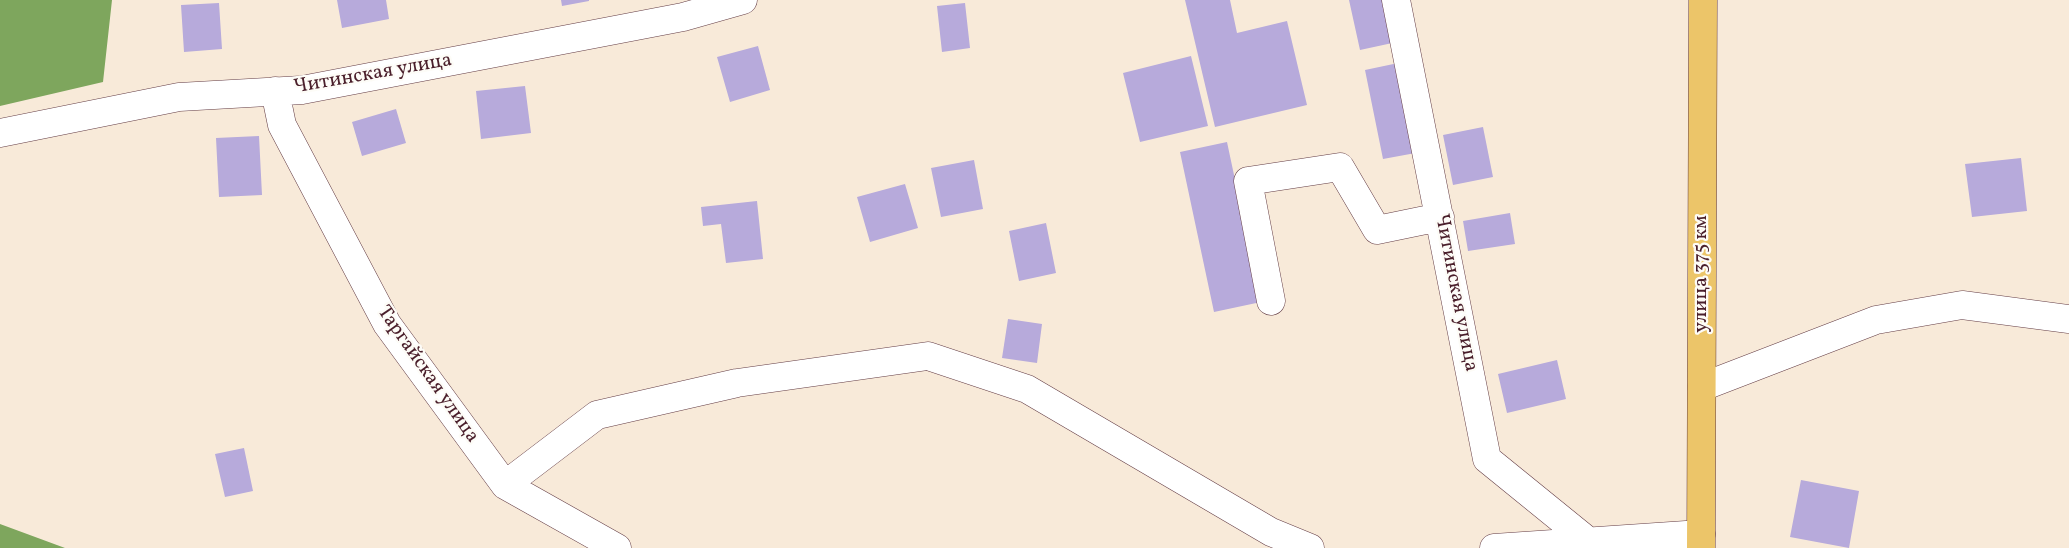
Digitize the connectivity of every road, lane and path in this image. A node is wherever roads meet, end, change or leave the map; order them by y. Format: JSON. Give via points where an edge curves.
{"nodes":[{"id":1,"x":743,"y":0,"type":"edge"},
{"id":2,"x":1396,"y":0,"type":"edge"},
{"id":3,"x":1703,"y":0,"type":"edge"},
{"id":4,"x":275,"y":91,"type":"junction"},
{"id":5,"x":0,"y":133,"type":"edge"},
{"id":6,"x":1440,"y":217,"type":"junction"},
{"id":7,"x":1271,"y":301,"type":"dead end"},
{"id":8,"x":2069,"y":319,"type":"edge"},
{"id":9,"x":1702,"y":387,"type":"junction"},
{"id":10,"x":506,"y":485,"type":"junction"},
{"id":11,"x":1588,"y":541,"type":"junction"},
{"id":12,"x":1701,"y":541,"type":"edge"},
{"id":13,"x":617,"y":548,"type":"edge"},
{"id":14,"x":1310,"y":548,"type":"edge"},
{"id":15,"x":1494,"y":548,"type":"edge"}],
"edges":[{"from":1,"to":4,"type":"street","name":"Читинская улица","via":[[684,17],[302,90]]},
{"from":2,"to":6,"type":"street","name":"Читинская улица"},
{"from":3,"to":9,"type":"main road","name":"улица 375 км"},
{"from":4,"to":5,"type":"street","name":"Читинская улица","via":[[179,96]]},
{"from":4,"to":10,"type":"street","name":"Таргайская улица","via":[[282,125],[388,324]]},
{"from":6,"to":7,"type":"street","via":[[1377,230],[1340,167],[1248,182]]},
{"from":6,"to":11,"type":"street","name":"Читинская улица","via":[[1487,459]]},
{"from":8,"to":9,"type":"street","via":[[1962,305],[1876,320]]},
{"from":9,"to":12,"type":"main road","name":"улица 375 км"},
{"from":10,"to":13,"type":"street","name":"Таргайская улица"},
{"from":10,"to":14,"type":"street","via":[[597,415],[737,383],[928,356],[1027,389],[1271,532]]},
{"from":11,"to":12,"type":"street"},
{"from":11,"to":15,"type":"street"}]}
